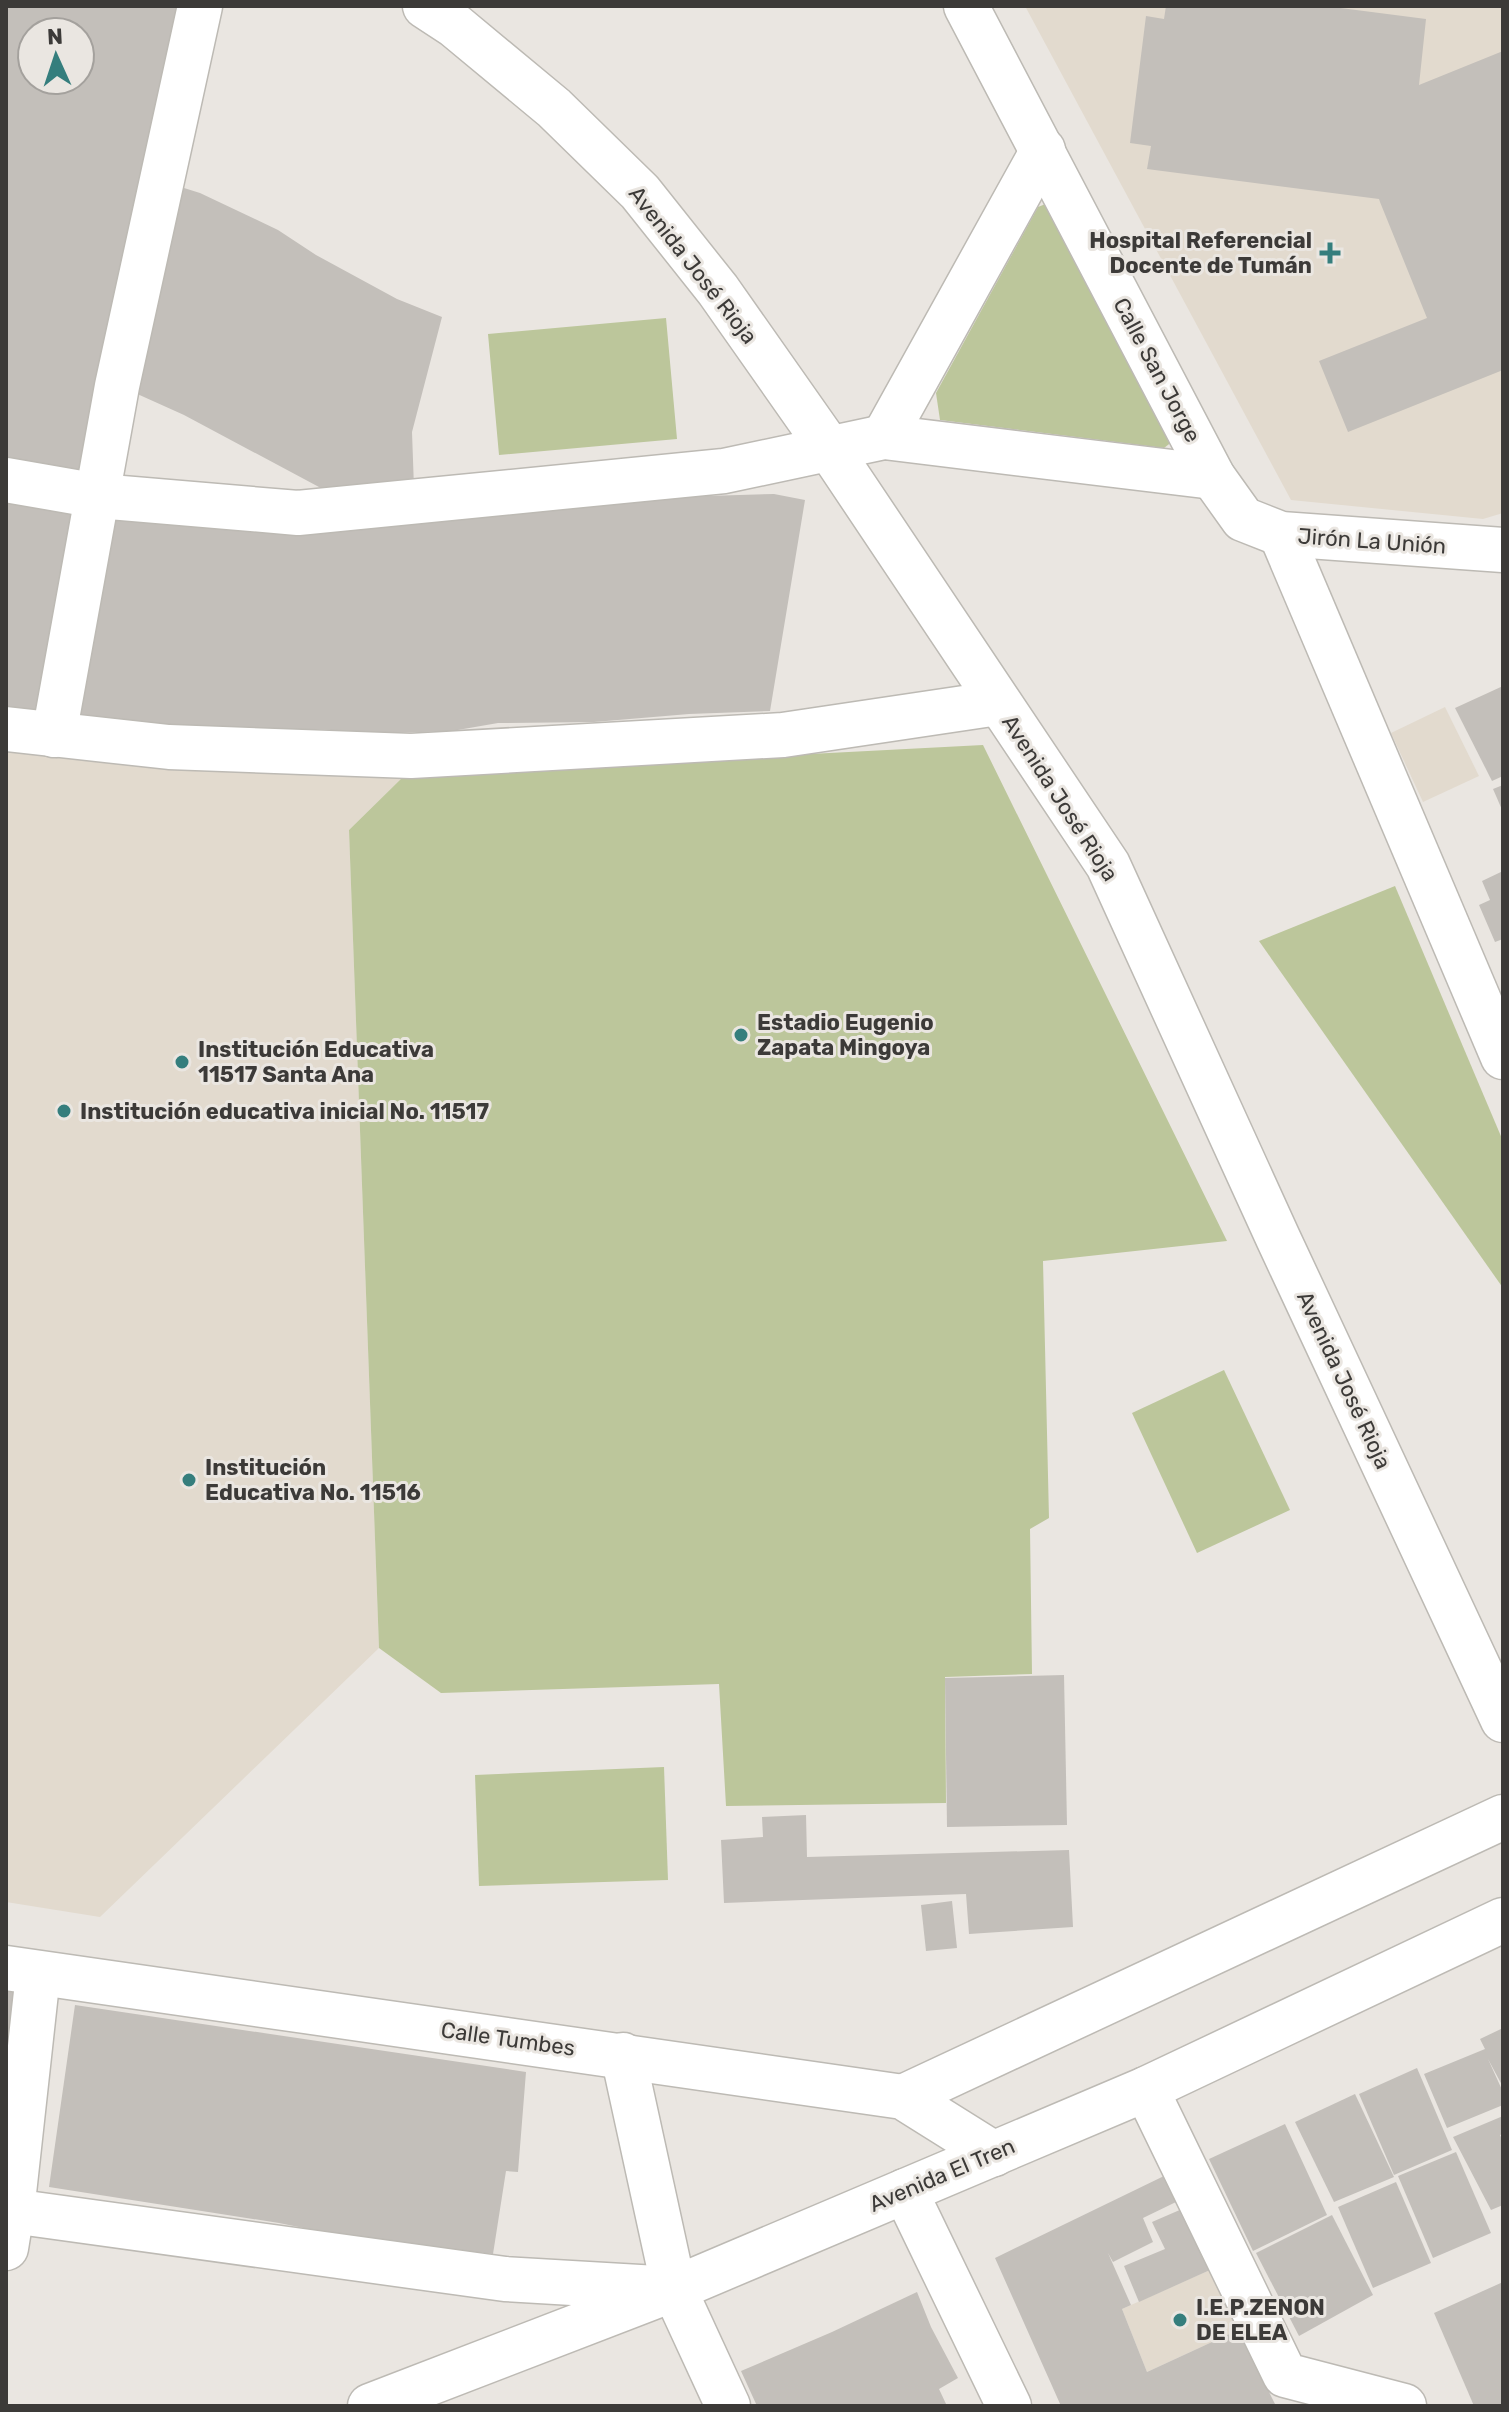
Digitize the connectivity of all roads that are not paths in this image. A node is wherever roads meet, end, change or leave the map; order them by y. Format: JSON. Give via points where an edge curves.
{"nodes":[{"id":1,"x":200,"y":6,"type":"edge"},
{"id":2,"x":425,"y":6,"type":"edge"},
{"id":3,"x":966,"y":6,"type":"edge"},
{"id":4,"x":1043,"y":150,"type":"junction"},
{"id":5,"x":884,"y":437,"type":"junction"},
{"id":6,"x":829,"y":448,"type":"junction"},
{"id":7,"x":1213,"y":477,"type":"junction"},
{"id":8,"x":6,"y":480,"type":"edge"},
{"id":9,"x":98,"y":496,"type":"junction"},
{"id":10,"x":1262,"y":527,"type":"junction"},
{"id":11,"x":1503,"y":550,"type":"edge"},
{"id":12,"x":998,"y":703,"type":"junction"},
{"id":13,"x":6,"y":729,"type":"edge"},
{"id":14,"x":54,"y":735,"type":"junction"},
{"id":15,"x":1503,"y":1057,"type":"edge"},
{"id":16,"x":1503,"y":1720,"type":"edge"},
{"id":17,"x":1503,"y":1817,"type":"edge"},
{"id":18,"x":1503,"y":1920,"type":"edge"},
{"id":19,"x":22,"y":1971,"type":"edge"},
{"id":20,"x":623,"y":2055,"type":"junction"},
{"id":21,"x":1146,"y":2089,"type":"junction"},
{"id":22,"x":903,"y":2097,"type":"junction"},
{"id":23,"x":994,"y":2154,"type":"junction"},
{"id":24,"x":905,"y":2191,"type":"junction"},
{"id":25,"x":9,"y":2230,"type":"edge"},
{"id":26,"x":674,"y":2289,"type":"junction"},
{"id":27,"x":370,"y":2406,"type":"edge"},
{"id":28,"x":728,"y":2406,"type":"edge"},
{"id":29,"x":1009,"y":2406,"type":"edge"},
{"id":30,"x":1404,"y":2406,"type":"edge"}],
"edges":[{"from":1,"to":9,"type":"street"},
{"from":2,"to":6,"type":"street","name":"Avenida José Rioja","via":[[554,108],[640,192],[718,290]]},
{"from":3,"to":4,"type":"street","name":"Calle San Jorge"},
{"from":4,"to":5,"type":"street"},
{"from":4,"to":7,"type":"street","name":"Calle San Jorge"},
{"from":5,"to":6,"type":"street"},
{"from":5,"to":7,"type":"street"},
{"from":6,"to":9,"type":"street","via":[[724,471],[298,513]]},
{"from":6,"to":12,"type":"street","name":"Avenida José Rioja"},
{"from":7,"to":10,"type":"street","name":"Calle San Jorge"},
{"from":8,"to":9,"type":"street"},
{"from":9,"to":14,"type":"street"},
{"from":10,"to":11,"type":"street","name":"Jirón La Unión"},
{"from":10,"to":15,"type":"street","name":"Calle San Jorge"},
{"from":12,"to":14,"type":"street","via":[[783,735],[411,756],[169,747]]},
{"from":12,"to":16,"type":"street","name":"Avenida José Rioja","via":[[1108,865]]},
{"from":13,"to":14,"type":"street"},
{"from":17,"to":22,"type":"street"},
{"from":18,"to":21,"type":"street","name":"Avenida El Tren"},
{"from":19,"to":20,"type":"street","name":"Calle Tumbes"},
{"from":19,"to":25,"type":"street"},
{"from":20,"to":22,"type":"street","name":"Calle Tumbes"},
{"from":20,"to":26,"type":"street"},
{"from":21,"to":23,"type":"street","name":"Avenida El Tren"},
{"from":21,"to":30,"type":"street","via":[[1285,2375]]},
{"from":22,"to":23,"type":"street","name":"Calle Tumbes"},
{"from":23,"to":24,"type":"street","name":"Avenida El Tren"},
{"from":24,"to":26,"type":"street","name":"Avenida El Tren"},
{"from":24,"to":29,"type":"street"},
{"from":25,"to":26,"type":"street","via":[[505,2279]]},
{"from":26,"to":27,"type":"street","name":"Avenida El Tren"},
{"from":26,"to":28,"type":"street"}]}
